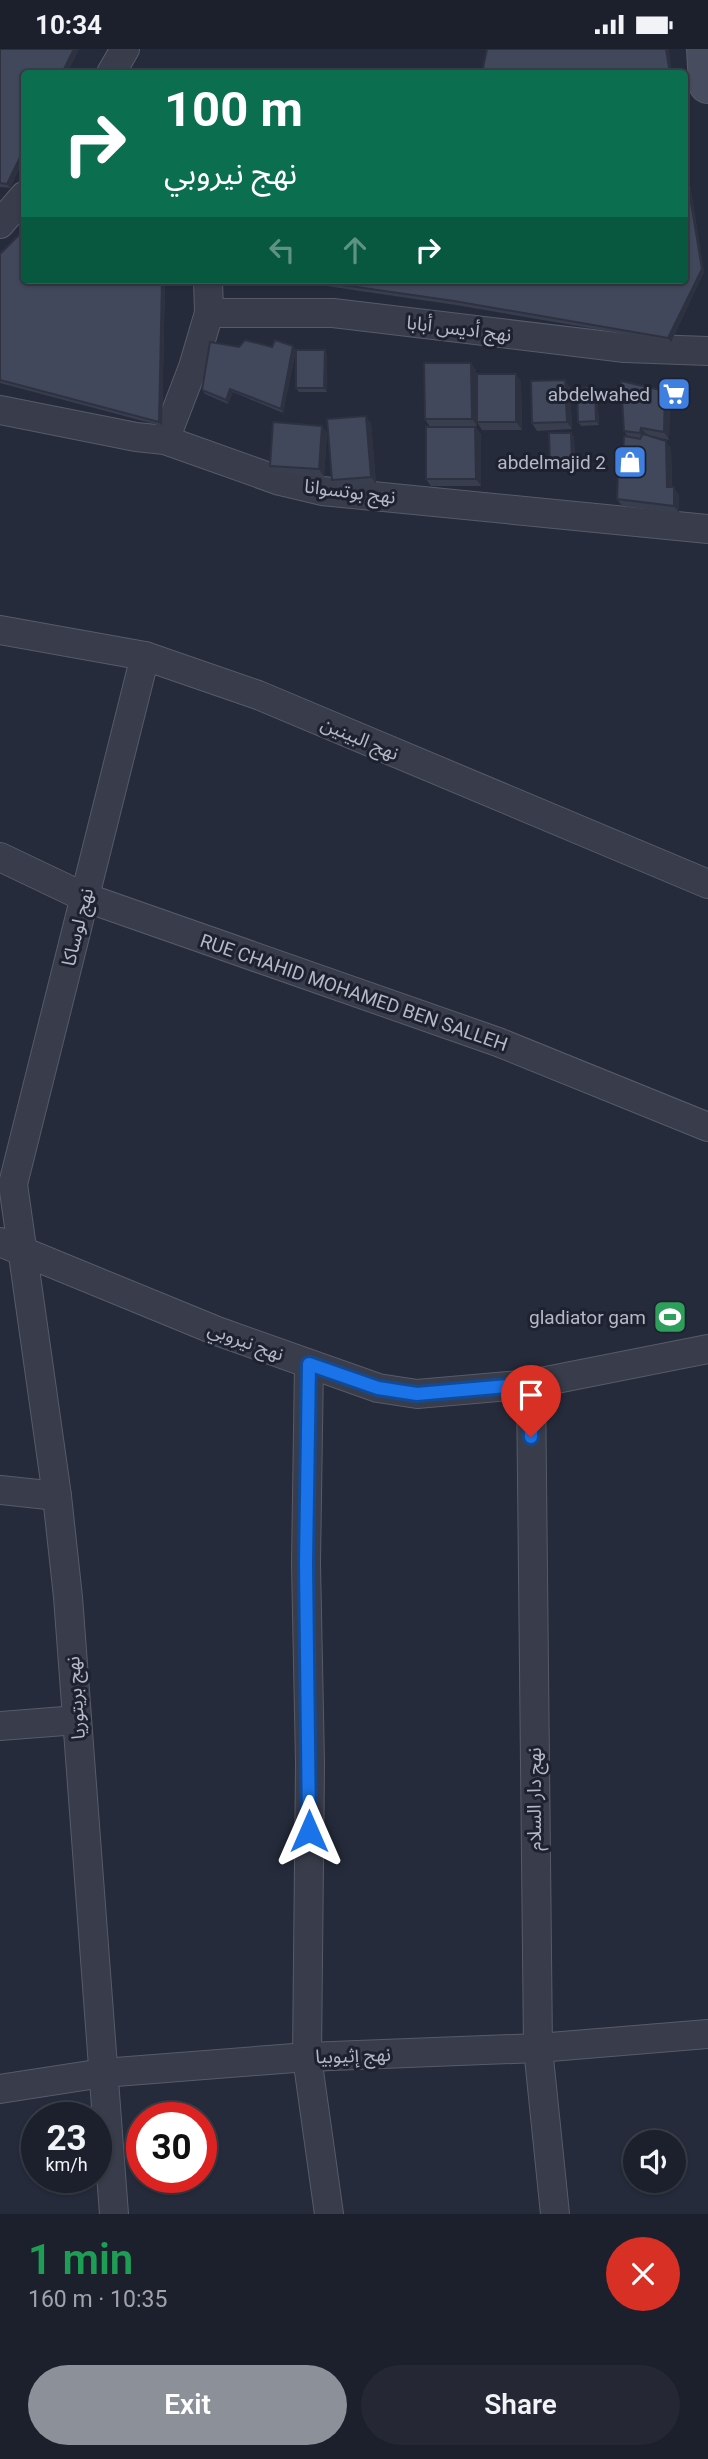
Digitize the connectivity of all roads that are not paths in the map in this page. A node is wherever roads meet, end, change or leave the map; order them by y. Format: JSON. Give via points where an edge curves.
{"nodes":[{"id":1,"x":125,"y":49,"type":"edge"},
{"id":2,"x":706,"y":49,"type":"edge"},
{"id":3,"x":113,"y":70,"type":"edge"},
{"id":4,"x":708,"y":84,"type":"edge"},
{"id":5,"x":21,"y":199,"type":"edge"},
{"id":6,"x":0,"y":224,"type":"edge"},
{"id":7,"x":208,"y":284,"type":"edge"},
{"id":8,"x":209,"y":313,"type":"junction"},
{"id":9,"x":708,"y":351,"type":"edge"},
{"id":10,"x":0,"y":409,"type":"edge"},
{"id":11,"x":165,"y":440,"type":"junction"},
{"id":12,"x":708,"y":529,"type":"edge"},
{"id":13,"x":0,"y":630,"type":"edge"},
{"id":14,"x":145,"y":656,"type":"junction"},
{"id":15,"x":0,"y":857,"type":"edge"},
{"id":16,"x":708,"y":884,"type":"edge"},
{"id":17,"x":84,"y":897,"type":"junction"},
{"id":18,"x":708,"y":1127,"type":"edge"},
{"id":19,"x":7,"y":1182,"type":"edge"},
{"id":20,"x":11,"y":1247,"type":"edge"},
{"id":21,"x":708,"y":1349,"type":"edge"},
{"id":22,"x":309,"y":1364,"type":"junction"},
{"id":23,"x":531,"y":1384,"type":"junction"},
{"id":24,"x":0,"y":1490,"type":"edge"},
{"id":25,"x":57,"y":1496,"type":"junction"},
{"id":26,"x":77,"y":1720,"type":"junction"},
{"id":27,"x":0,"y":1726,"type":"edge"},
{"id":28,"x":708,"y":2033,"type":"edge"},
{"id":29,"x":538,"y":2048,"type":"junction"},
{"id":30,"x":307,"y":2057,"type":"junction"},
{"id":31,"x":103,"y":2073,"type":"junction"},
{"id":32,"x":0,"y":2089,"type":"edge"},
{"id":33,"x":114,"y":2214,"type":"edge"},
{"id":34,"x":329,"y":2214,"type":"edge"},
{"id":35,"x":555,"y":2214,"type":"edge"}],
"edges":[{"from":1,"to":3,"type":"street"},
{"from":2,"to":4,"type":"main road"},
{"from":5,"to":6,"type":"street"},
{"from":7,"to":8,"type":"street"},
{"from":8,"to":9,"type":"street","name":"نهج أديس أبابا","via":[[333,313],[625,348]]},
{"from":8,"to":11,"type":"street"},
{"from":10,"to":11,"type":"street","name":"نهج بوتسوانا"},
{"from":11,"to":12,"type":"street","name":"نهج بوتسوانا","via":[[322,491]]},
{"from":13,"to":14,"type":"street","name":"نهج البينين"},
{"from":14,"to":16,"type":"street","name":"نهج البينين","via":[[258,695]]},
{"from":14,"to":17,"type":"street","name":"نهج لوساكا"},
{"from":15,"to":17,"type":"street","name":"RUE CHAHID MOHAMED BEN SALLEH"},
{"from":17,"to":18,"type":"street","name":"RUE CHAHID MOHAMED BEN SALLEH","via":[[498,1042]]},
{"from":17,"to":19,"type":"street","name":"نهج لوساكا"},
{"from":19,"to":20,"type":"street","name":"نهج بريتوريا"},
{"from":20,"to":22,"type":"street","name":"نهج نيروبي"},
{"from":20,"to":25,"type":"street","name":"نهج بريتوريا"},
{"from":21,"to":23,"type":"street","name":"نهج نيروبي"},
{"from":22,"to":23,"type":"street","name":"نهج نيروبي","via":[[378,1388],[417,1394]]},
{"from":22,"to":30,"type":"street"},
{"from":23,"to":29,"type":"street","name":"نهج دار السلام"},
{"from":24,"to":25,"type":"street"},
{"from":25,"to":26,"type":"street","name":"نهج بريتوريا"},
{"from":26,"to":27,"type":"street"},
{"from":26,"to":31,"type":"street","name":"نهج بريتوريا"},
{"from":28,"to":29,"type":"street","name":"نهج إثيوبيا"},
{"from":29,"to":30,"type":"street","name":"نهج إثيوبيا"},
{"from":29,"to":35,"type":"street","name":"نهج دار السلام"},
{"from":30,"to":31,"type":"street","name":"نهج إثيوبيا"},
{"from":30,"to":34,"type":"street"},
{"from":31,"to":32,"type":"street","name":"نهج إثيوبيا"},
{"from":31,"to":33,"type":"street","name":"نهج بريتوريا"}]}
